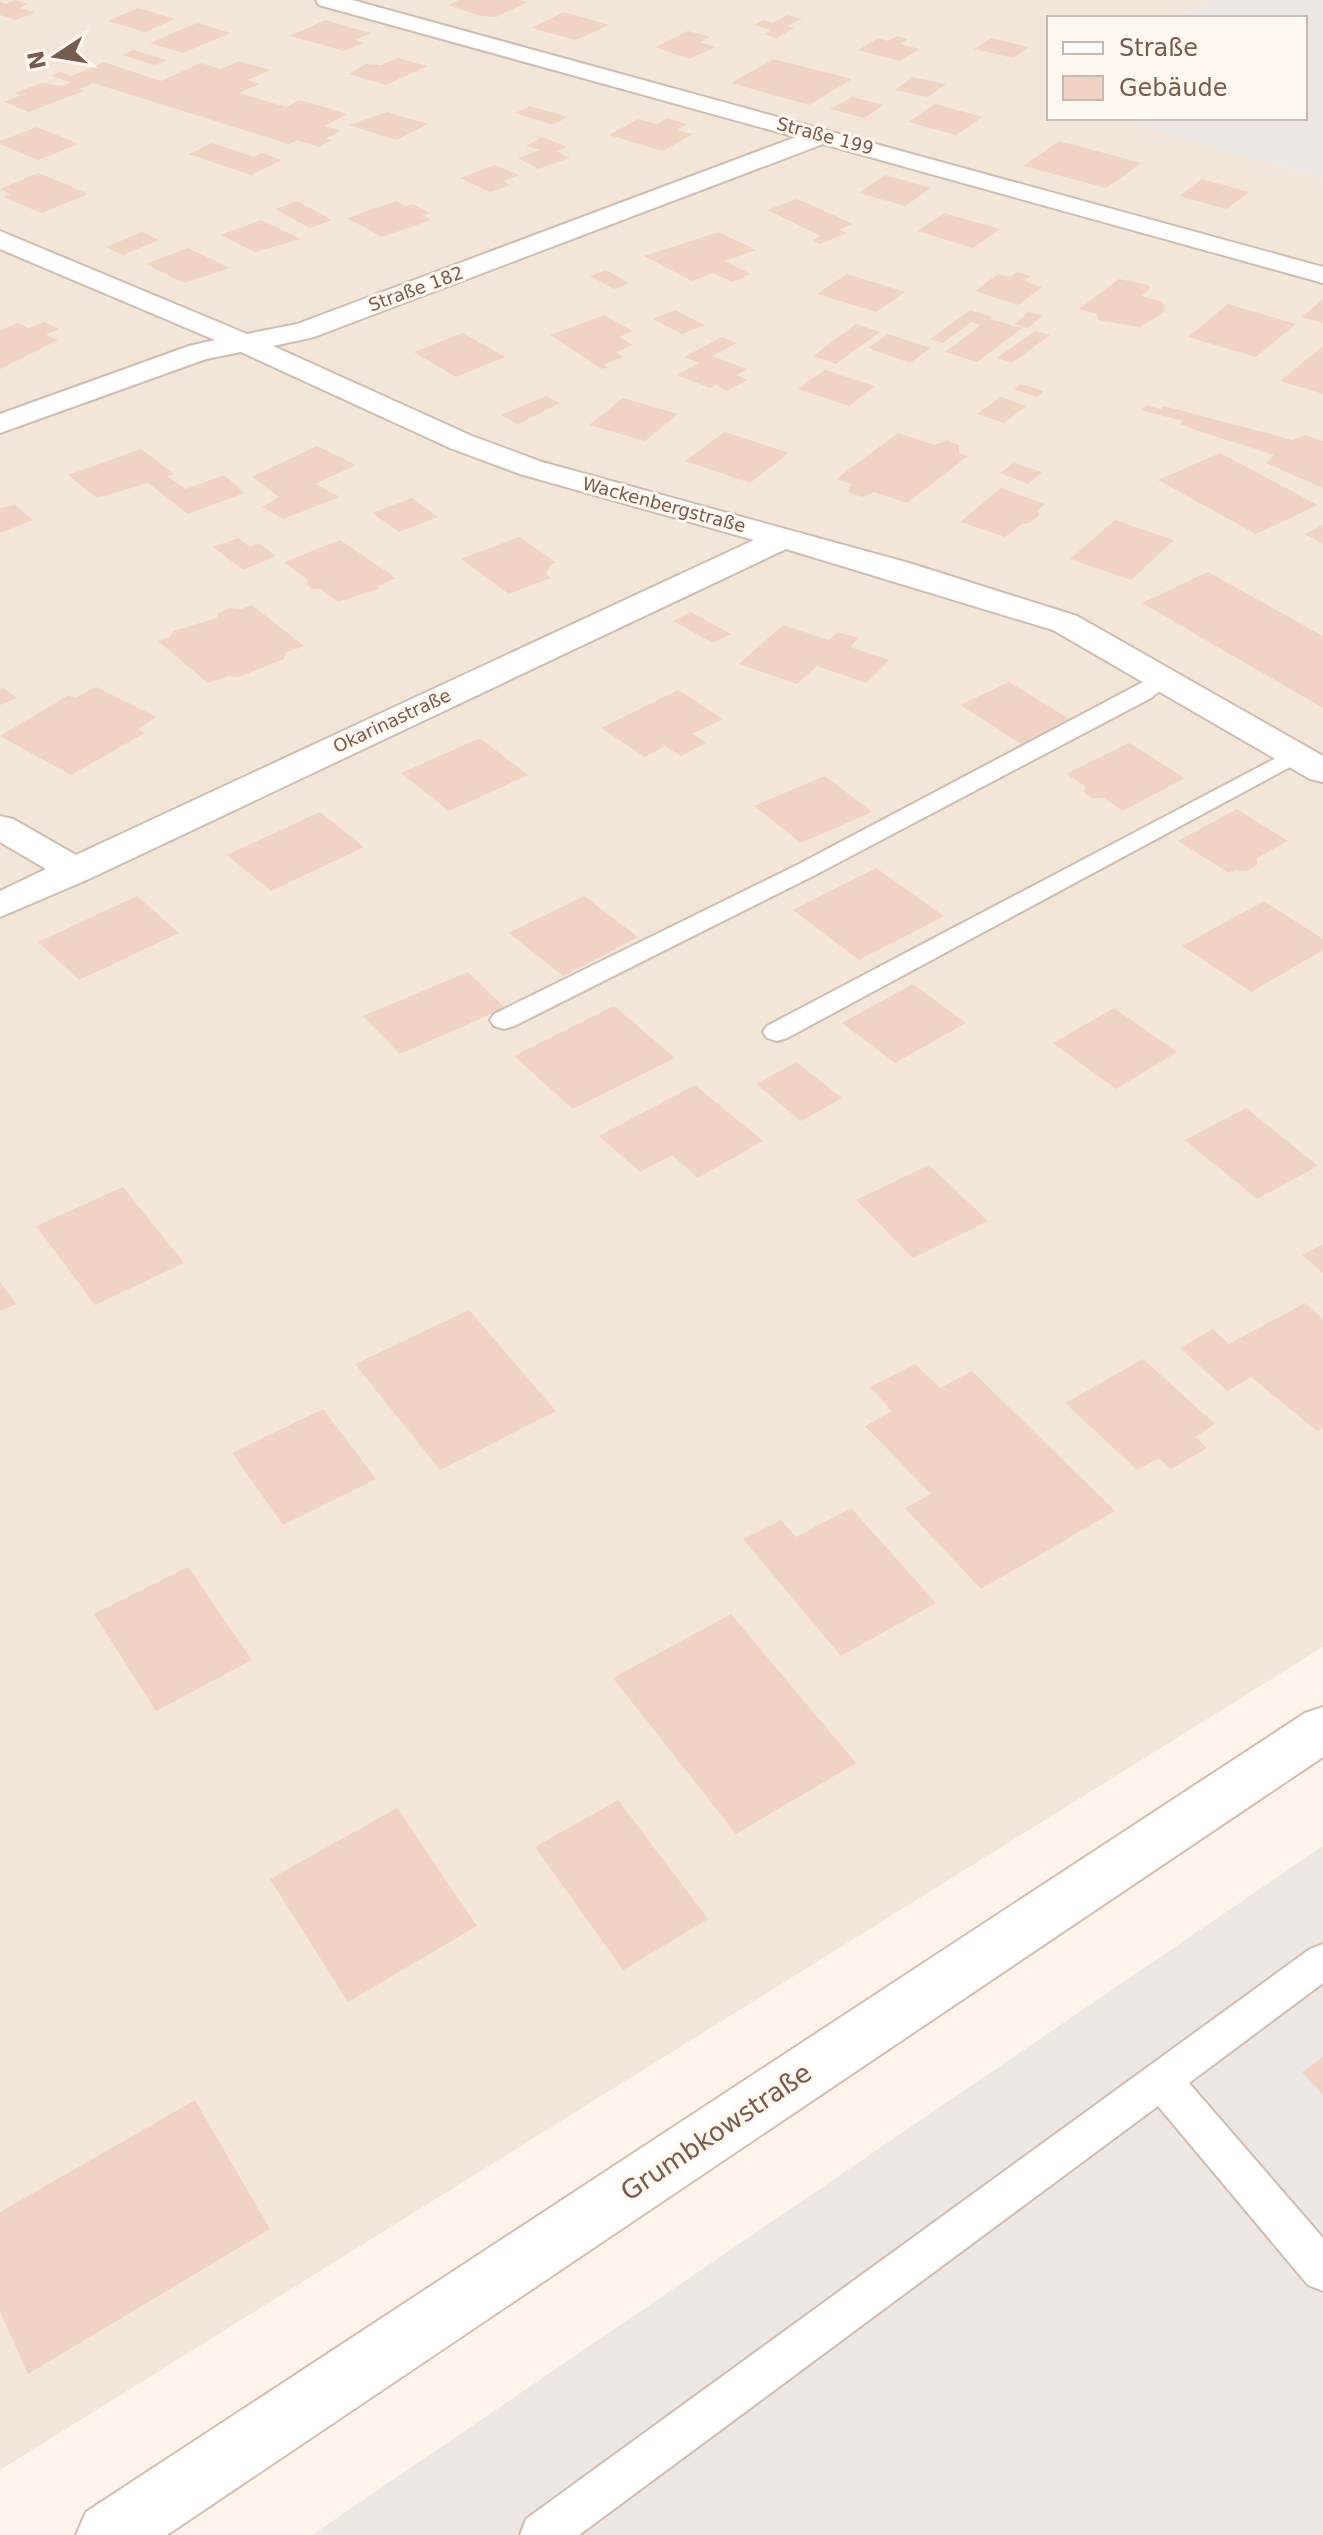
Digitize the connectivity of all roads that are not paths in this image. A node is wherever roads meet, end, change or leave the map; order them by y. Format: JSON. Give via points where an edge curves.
{"nodes":[{"id":1,"x":327,"y":0,"type":"edge"},
{"id":2,"x":825,"y":135,"type":"junction"},
{"id":3,"x":0,"y":239,"type":"edge"},
{"id":4,"x":1323,"y":275,"type":"edge"},
{"id":5,"x":247,"y":344,"type":"junction"},
{"id":6,"x":0,"y":424,"type":"edge"},
{"id":7,"x":784,"y":538,"type":"junction"},
{"id":8,"x":1162,"y":679,"type":"junction"},
{"id":9,"x":1309,"y":763,"type":"edge"},
{"id":10,"x":0,"y":827,"type":"edge"},
{"id":11,"x":76,"y":871,"type":"junction"},
{"id":12,"x":0,"y":905,"type":"edge"},
{"id":13,"x":504,"y":1020,"type":"dead end"},
{"id":14,"x":777,"y":1032,"type":"dead end"},
{"id":15,"x":1323,"y":1729,"type":"edge"},
{"id":16,"x":1323,"y":1961,"type":"edge"},
{"id":17,"x":1161,"y":2080,"type":"junction"},
{"id":18,"x":1323,"y":2270,"type":"edge"},
{"id":19,"x":109,"y":2535,"type":"edge"},
{"id":20,"x":542,"y":2535,"type":"edge"}],
"edges":[{"from":1,"to":2,"type":"street","name":"Straße 199"},
{"from":2,"to":4,"type":"street","name":"Straße 199"},
{"from":2,"to":5,"type":"street","name":"Straße 182","via":[[304,331]]},
{"from":3,"to":5,"type":"street","name":"Wackenbergstraße"},
{"from":5,"to":6,"type":"street","name":"Straße 182","via":[[199,352]]},
{"from":5,"to":7,"type":"street","name":"Wackenbergstraße","via":[[461,442],[531,468]]},
{"from":7,"to":8,"type":"street","name":"Wackenbergstraße","via":[[1065,623]]},
{"from":7,"to":11,"type":"street","name":"Okarinastraße"},
{"from":8,"to":9,"type":"street","name":"Wackenbergstraße"},
{"from":8,"to":13,"type":"lane","via":[[1130,701],[808,869]]},
{"from":9,"to":14,"type":"lane"},
{"from":10,"to":11,"type":"street"},
{"from":11,"to":12,"type":"street","name":"Okarinastraße"},
{"from":15,"to":19,"type":"street","name":"Grumbkowstraße"},
{"from":16,"to":17,"type":"lane"},
{"from":17,"to":18,"type":"lane"},
{"from":17,"to":20,"type":"lane"}]}
